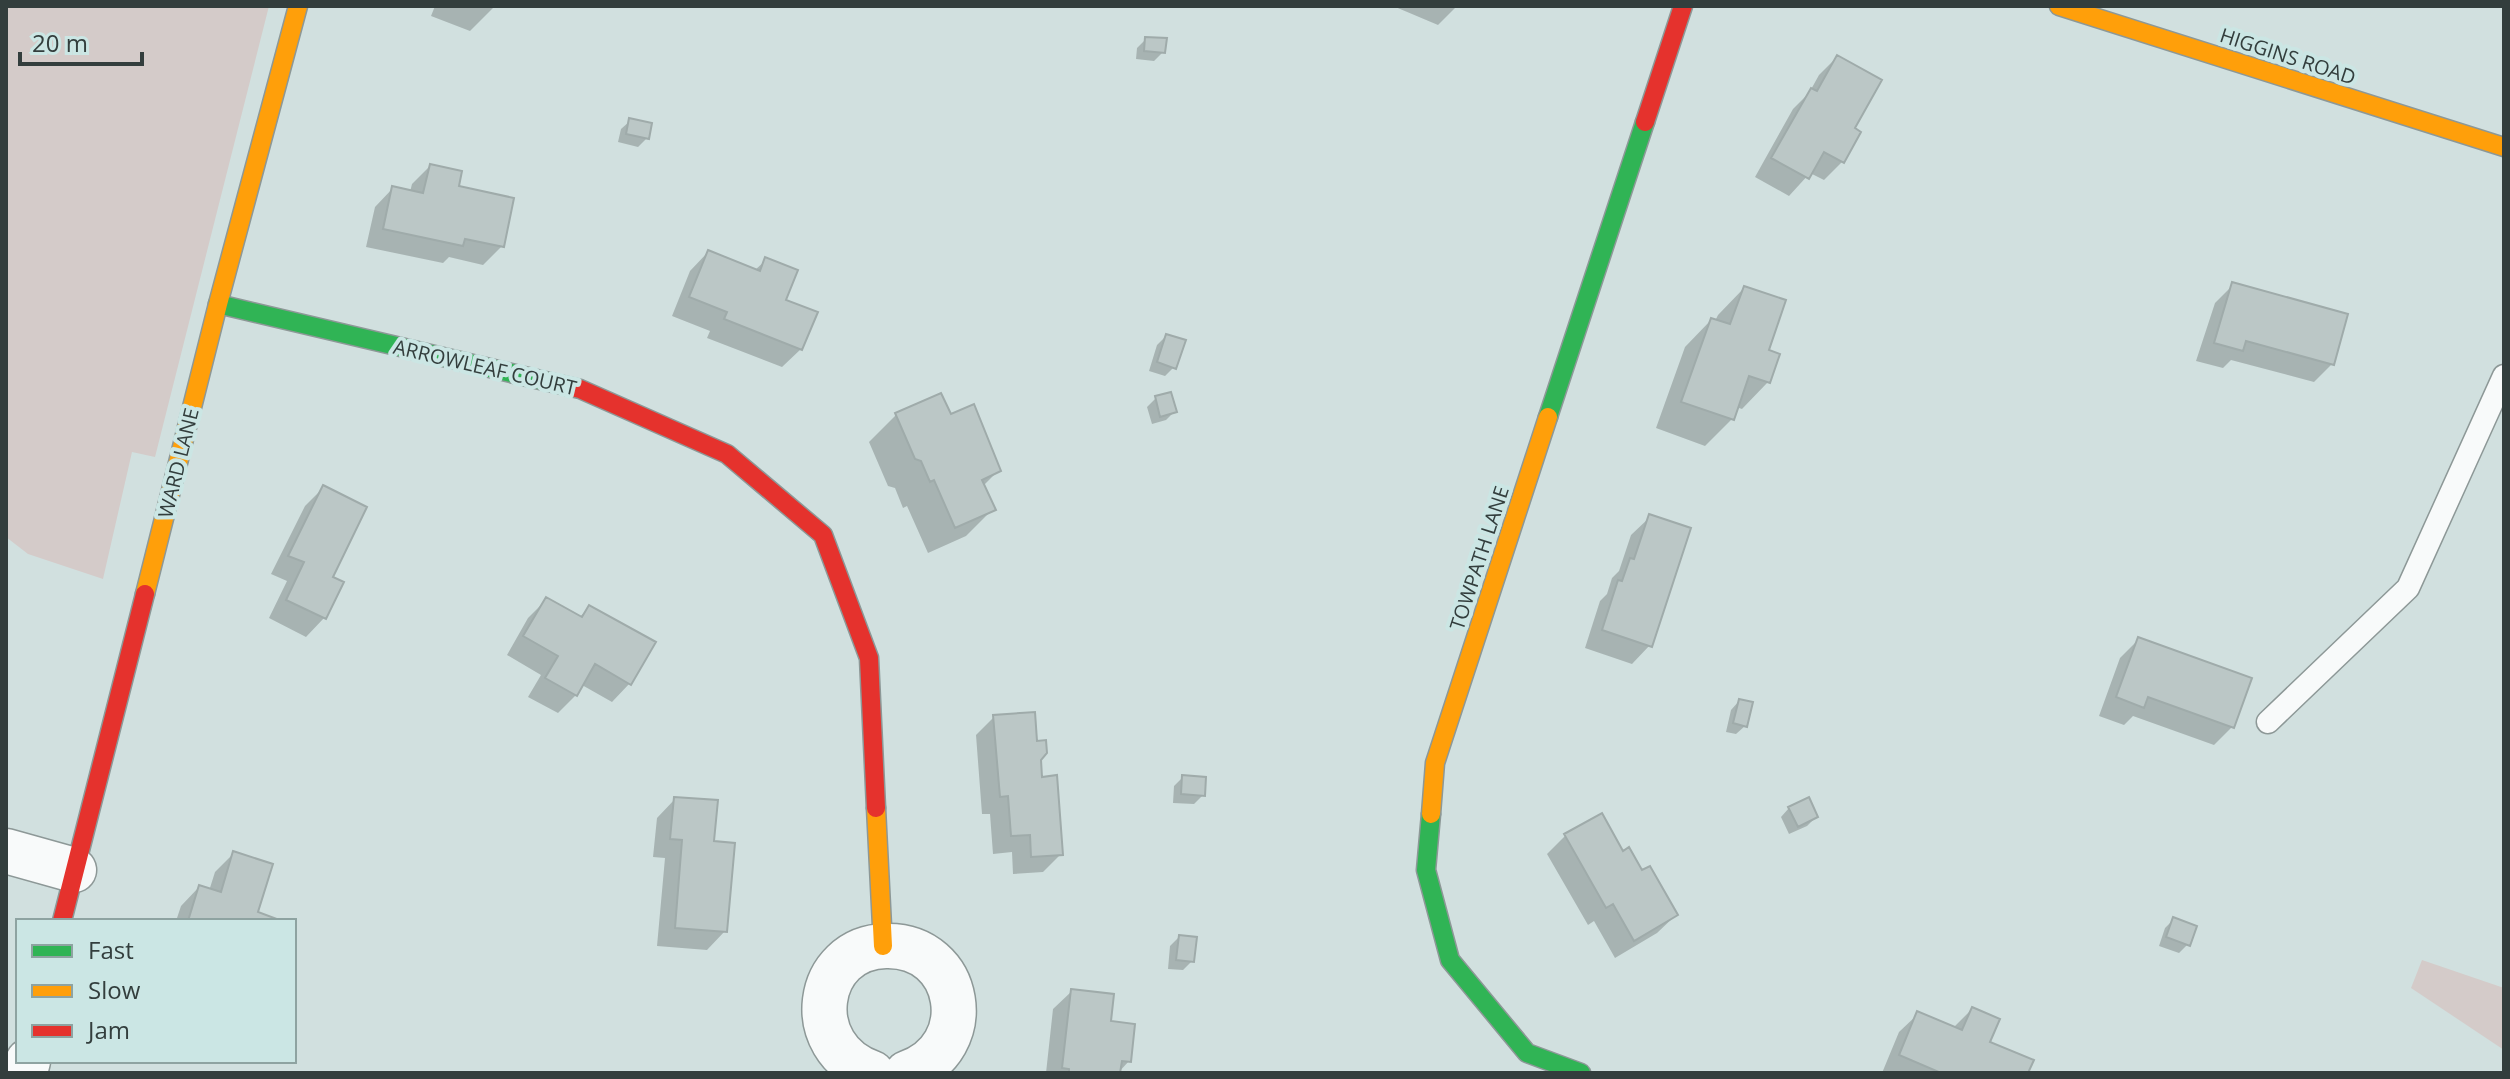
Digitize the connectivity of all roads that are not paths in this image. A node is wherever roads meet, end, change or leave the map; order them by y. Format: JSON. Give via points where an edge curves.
{"nodes":[{"id":1,"x":298,"y":6,"type":"edge"},
{"id":2,"x":1683,"y":6,"type":"edge"},
{"id":3,"x":2063,"y":7,"type":"edge"},
{"id":4,"x":2504,"y":147,"type":"edge"},
{"id":5,"x":218,"y":304,"type":"junction"},
{"id":6,"x":2504,"y":376,"type":"edge"},
{"id":7,"x":2268,"y":722,"type":"dead end"},
{"id":8,"x":6,"y":851,"type":"edge"},
{"id":9,"x":74,"y":870,"type":"junction"},
{"id":10,"x":62,"y":919,"type":"edge"},
{"id":11,"x":883,"y":946,"type":"junction"},
{"id":12,"x":872,"y":1073,"type":"edge"},
{"id":13,"x":907,"y":1073,"type":"edge"},
{"id":14,"x":1581,"y":1073,"type":"edge"}],
"edges":[{"from":1,"to":5,"type":"street","name":"WARD LANE"},
{"from":2,"to":14,"type":"street","name":"TOWPATH LANE","via":[[1435,763],[1426,870],[1450,960],[1527,1053]]},
{"from":3,"to":4,"type":"street","name":"HIGGINS ROAD"},
{"from":5,"to":9,"type":"street","name":"WARD LANE"},
{"from":5,"to":11,"type":"street","name":"ARROWLEAF COURT","via":[[580,389],[727,454],[823,535],[869,658]]},
{"from":6,"to":7,"type":"lane","via":[[2408,588]]},
{"from":8,"to":9,"type":"street"},
{"from":9,"to":10,"type":"street","name":"WARD LANE"},
{"from":11,"to":12,"type":"street","via":[[845,962],[825,998],[829,1039],[842,1056]]},
{"from":11,"to":13,"type":"street","via":[[905,947],[926,956],[952,992],[955,1015],[949,1037],[937,1056]]}]}
